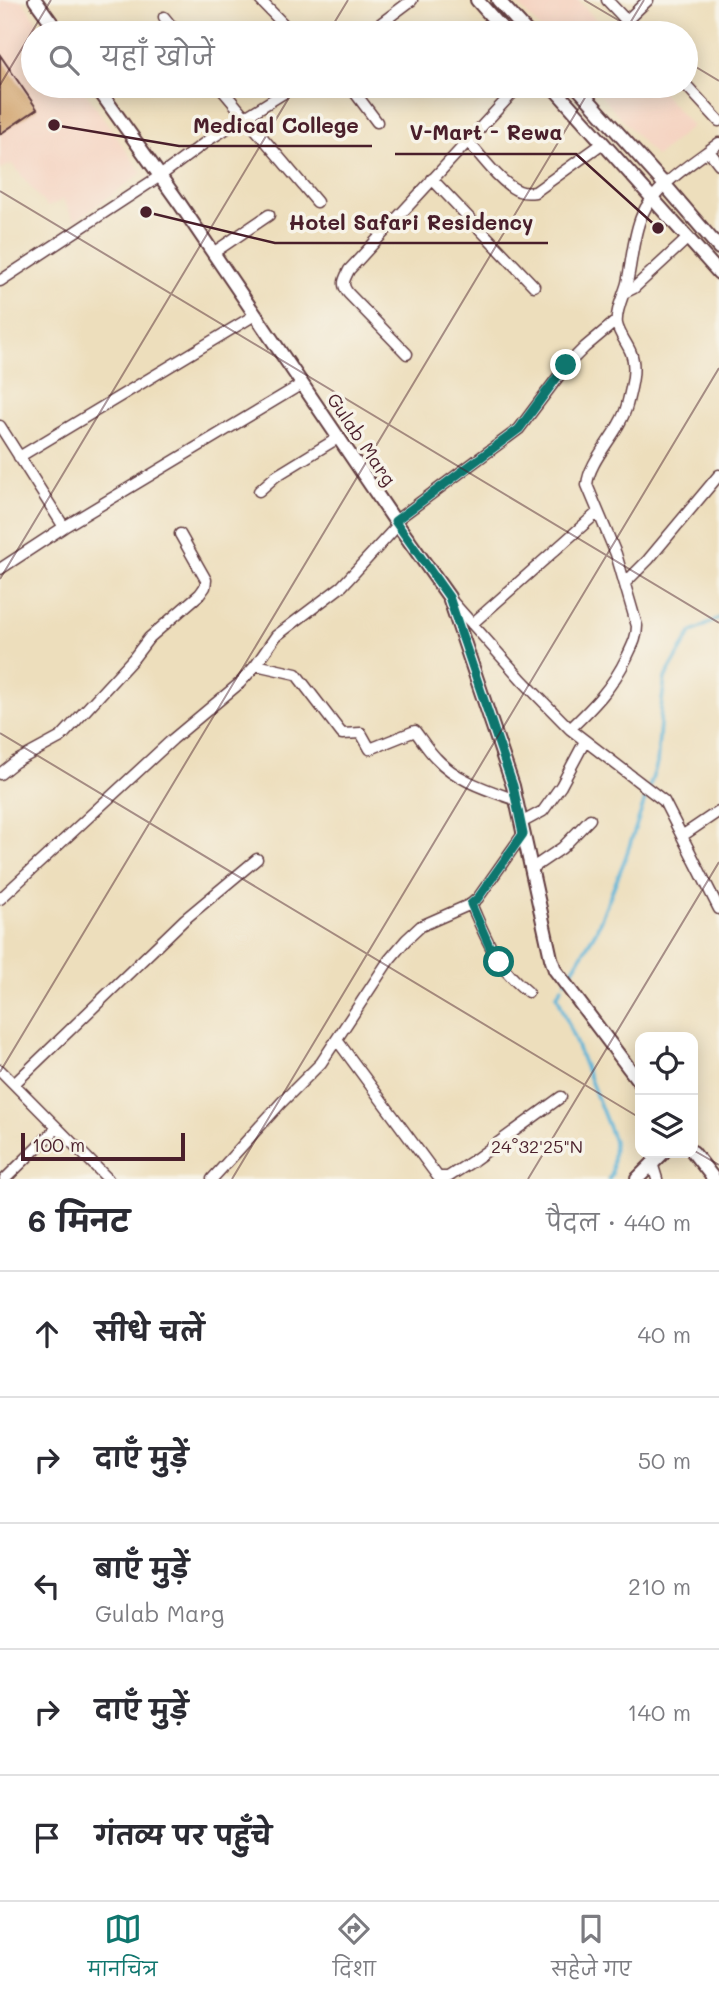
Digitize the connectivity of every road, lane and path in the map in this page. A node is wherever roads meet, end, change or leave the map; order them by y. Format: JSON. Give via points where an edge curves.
{"nodes":[{"id":1,"x":35,"y":0,"type":"edge"},
{"id":2,"x":260,"y":0,"type":"edge"},
{"id":3,"x":412,"y":0,"type":"edge"},
{"id":4,"x":477,"y":0,"type":"edge"},
{"id":5,"x":498,"y":0,"type":"edge"},
{"id":6,"x":607,"y":0,"type":"edge"},
{"id":7,"x":648,"y":0,"type":"edge"},
{"id":8,"x":164,"y":17,"type":"dead end"},
{"id":9,"x":626,"y":20,"type":"joint"},
{"id":10,"x":50,"y":21,"type":"edge"},
{"id":11,"x":167,"y":21,"type":"edge"},
{"id":12,"x":280,"y":21,"type":"edge"},
{"id":13,"x":384,"y":21,"type":"edge"},
{"id":14,"x":495,"y":21,"type":"edge"},
{"id":15,"x":517,"y":21,"type":"edge"},
{"id":16,"x":105,"y":98,"type":"edge"},
{"id":17,"x":228,"y":98,"type":"edge"},
{"id":18,"x":276,"y":98,"type":"edge"},
{"id":19,"x":359,"y":98,"type":"edge"},
{"id":20,"x":508,"y":98,"type":"edge"},
{"id":21,"x":563,"y":98,"type":"edge"},
{"id":22,"x":587,"y":98,"type":"edge"},
{"id":23,"x":698,"y":98,"type":"edge"},
{"id":24,"x":244,"y":118,"type":"junction"},
{"id":25,"x":719,"y":121,"type":"edge"},
{"id":26,"x":377,"y":122,"type":"dead end"},
{"id":27,"x":467,"y":141,"type":"junction"},
{"id":28,"x":603,"y":142,"type":"junction"},
{"id":29,"x":719,"y":143,"type":"edge"},
{"id":30,"x":709,"y":151,"type":"junction"},
{"id":31,"x":719,"y":164,"type":"edge"},
{"id":32,"x":160,"y":176,"type":"junction"},
{"id":33,"x":432,"y":179,"type":"junction"},
{"id":34,"x":665,"y":185,"type":"junction"},
{"id":35,"x":652,"y":198,"type":"junction"},
{"id":36,"x":317,"y":202,"type":"dead end"},
{"id":37,"x":269,"y":215,"type":"dead end"},
{"id":38,"x":688,"y":238,"type":"junction"},
{"id":39,"x":719,"y":248,"type":"edge"},
{"id":40,"x":213,"y":253,"type":"junction"},
{"id":41,"x":719,"y":273,"type":"edge"},
{"id":42,"x":0,"y":281,"type":"edge"},
{"id":43,"x":534,"y":286,"type":"dead end"},
{"id":44,"x":624,"y":293,"type":"junction"},
{"id":45,"x":255,"y":315,"type":"junction"},
{"id":46,"x":617,"y":321,"type":"junction"},
{"id":47,"x":407,"y":354,"type":"dead end"},
{"id":48,"x":302,"y":384,"type":"junction"},
{"id":49,"x":0,"y":426,"type":"edge"},
{"id":50,"x":338,"y":438,"type":"junction"},
{"id":51,"x":19,"y":457,"type":"junction"},
{"id":52,"x":719,"y":475,"type":"edge"},
{"id":53,"x":259,"y":491,"type":"dead end"},
{"id":54,"x":598,"y":512,"type":"junction"},
{"id":55,"x":396,"y":523,"type":"junction"},
{"id":56,"x":64,"y":527,"type":"junction"},
{"id":57,"x":180,"y":534,"type":"dead end"},
{"id":58,"x":0,"y":569,"type":"edge"},
{"id":59,"x":625,"y":583,"type":"junction"},
{"id":60,"x":449,"y":597,"type":"junction"},
{"id":61,"x":472,"y":624,"type":"junction"},
{"id":62,"x":256,"y":666,"type":"junction"},
{"id":63,"x":570,"y":729,"type":"junction"},
{"id":64,"x":585,"y":741,"type":"junction"},
{"id":65,"x":0,"y":774,"type":"edge"},
{"id":66,"x":516,"y":800,"type":"junction"},
{"id":67,"x":719,"y":811,"type":"edge"},
{"id":68,"x":590,"y":819,"type":"dead end"},
{"id":69,"x":522,"y":829,"type":"junction"},
{"id":70,"x":681,"y":836,"type":"junction"},
{"id":71,"x":257,"y":859,"type":"dead end"},
{"id":72,"x":531,"y":869,"type":"junction"},
{"id":73,"x":0,"y":899,"type":"edge"},
{"id":74,"x":471,"y":904,"type":"junction"},
{"id":75,"x":719,"y":909,"type":"edge"},
{"id":76,"x":528,"y":992,"type":"dead end"},
{"id":77,"x":337,"y":1040,"type":"junction"},
{"id":78,"x":0,"y":1070,"type":"edge"},
{"id":79,"x":635,"y":1076,"type":"edge"},
{"id":80,"x":14,"y":1084,"type":"junction"},
{"id":81,"x":562,"y":1097,"type":"dead end"},
{"id":82,"x":57,"y":1128,"type":"junction"},
{"id":83,"x":658,"y":1158,"type":"edge"},
{"id":84,"x":698,"y":1158,"type":"edge"},
{"id":85,"x":652,"y":1163,"type":"junction"},
{"id":86,"x":5,"y":1179,"type":"edge"},
{"id":87,"x":108,"y":1179,"type":"edge"},
{"id":88,"x":212,"y":1179,"type":"edge"},
{"id":89,"x":637,"y":1179,"type":"edge"},
{"id":90,"x":657,"y":1179,"type":"edge"},
{"id":91,"x":714,"y":1179,"type":"edge"}],
"edges":[{"from":1,"to":10,"type":"street"},
{"from":2,"to":12,"type":"street"},
{"from":3,"to":13,"type":"street"},
{"from":4,"to":14,"type":"street"},
{"from":5,"to":15,"type":"street"},
{"from":6,"to":9,"type":"street"},
{"from":7,"to":9,"type":"street"},
{"from":8,"to":11,"type":"street"},
{"from":16,"to":32,"type":"street","name":"Gulab Marg"},
{"from":17,"to":24,"type":"street"},
{"from":18,"to":24,"type":"street"},
{"from":19,"to":26,"type":"street"},
{"from":20,"to":27,"type":"street"},
{"from":21,"to":28,"type":"street"},
{"from":22,"to":34,"type":"street"},
{"from":23,"to":25,"type":"street"},
{"from":24,"to":32,"type":"street"},
{"from":24,"to":36,"type":"street"},
{"from":27,"to":28,"type":"street","via":[[505,181],[524,193],[535,192]]},
{"from":27,"to":33,"type":"street"},
{"from":28,"to":35,"type":"street"},
{"from":29,"to":30,"type":"street"},
{"from":30,"to":31,"type":"street"},
{"from":30,"to":34,"type":"street"},
{"from":32,"to":40,"type":"street","name":"Gulab Marg"},
{"from":32,"to":42,"type":"street"},
{"from":33,"to":43,"type":"street"},
{"from":33,"to":47,"type":"street","via":[[343,281],[343,288]]},
{"from":34,"to":35,"type":"street"},
{"from":34,"to":39,"type":"street"},
{"from":35,"to":38,"type":"street"},
{"from":35,"to":44,"type":"street","via":[[642,215]]},
{"from":37,"to":40,"type":"street"},
{"from":38,"to":41,"type":"street"},
{"from":38,"to":44,"type":"street"},
{"from":40,"to":45,"type":"street","name":"Gulab Marg"},
{"from":44,"to":46,"type":"street"},
{"from":45,"to":48,"type":"street","name":"Gulab Marg"},
{"from":45,"to":51,"type":"street"},
{"from":46,"to":54,"type":"street","via":[[634,371],[619,426],[587,476]]},
{"from":46,"to":55,"type":"street","via":[[566,365],[519,429]]},
{"from":48,"to":50,"type":"street","name":"Gulab Marg"},
{"from":48,"to":56,"type":"street"},
{"from":49,"to":51,"type":"street"},
{"from":50,"to":53,"type":"street"},
{"from":50,"to":55,"type":"street","name":"Gulab Marg"},
{"from":51,"to":56,"type":"street"},
{"from":52,"to":59,"type":"street"},
{"from":54,"to":59,"type":"street"},
{"from":54,"to":61,"type":"street"},
{"from":55,"to":60,"type":"street","name":"Gulab Marg"},
{"from":55,"to":62,"type":"street","via":[[342,586],[276,636]]},
{"from":56,"to":58,"type":"street"},
{"from":57,"to":65,"type":"street","via":[[206,580],[205,587],[149,638],[61,737]]},
{"from":59,"to":63,"type":"street","via":[[637,626],[635,641],[610,687]]},
{"from":60,"to":61,"type":"street"},
{"from":60,"to":66,"type":"street","name":"Gulab Marg"},
{"from":61,"to":63,"type":"street"},
{"from":62,"to":66,"type":"street","via":[[296,674],[342,734],[361,733],[370,749],[415,731],[451,772]]},
{"from":62,"to":73,"type":"street"},
{"from":63,"to":64,"type":"street"},
{"from":64,"to":69,"type":"street","via":[[561,786]]},
{"from":64,"to":70,"type":"street","via":[[664,801]]},
{"from":66,"to":69,"type":"street","name":"Gulab Marg"},
{"from":67,"to":70,"type":"street"},
{"from":68,"to":72,"type":"street","via":[[562,848]]},
{"from":69,"to":72,"type":"street","name":"Gulab Marg"},
{"from":69,"to":74,"type":"street"},
{"from":70,"to":75,"type":"street"},
{"from":71,"to":80,"type":"street","via":[[185,919]]},
{"from":72,"to":79,"type":"street","name":"Gulab Marg","via":[[555,970]]},
{"from":74,"to":76,"type":"street","via":[[495,956],[511,979]]},
{"from":74,"to":77,"type":"street","via":[[421,926],[406,940]]},
{"from":77,"to":81,"type":"street","via":[[441,1178],[473,1161]]},
{"from":77,"to":88,"type":"street"},
{"from":78,"to":80,"type":"street"},
{"from":80,"to":82,"type":"street"},
{"from":82,"to":86,"type":"street"},
{"from":82,"to":87,"type":"street"},
{"from":83,"to":85,"type":"street"},
{"from":84,"to":91,"type":"street"},
{"from":85,"to":89,"type":"street"},
{"from":85,"to":90,"type":"street"}]}
